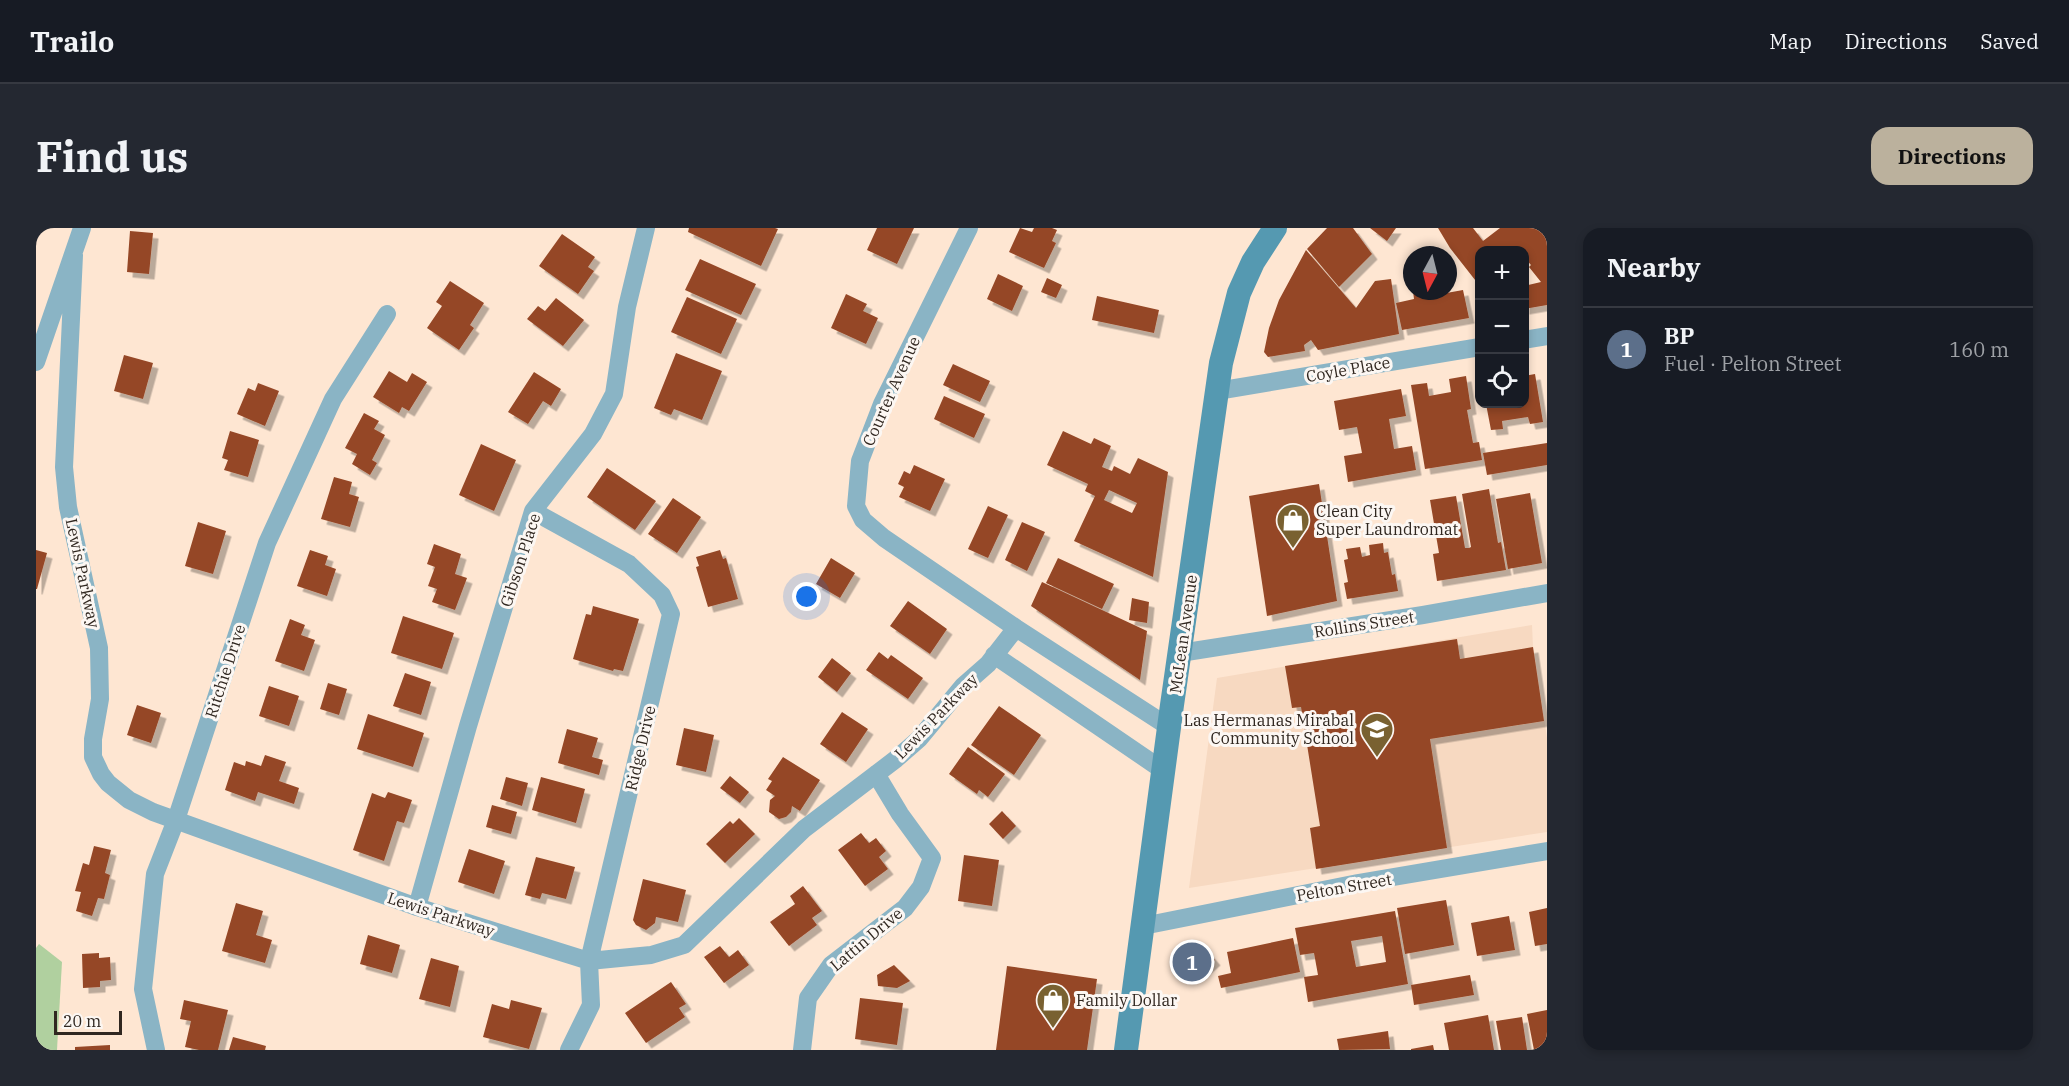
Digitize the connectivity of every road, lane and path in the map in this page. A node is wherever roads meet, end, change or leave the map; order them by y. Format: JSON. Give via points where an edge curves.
{"nodes":[{"id":1,"x":82,"y":228,"type":"edge"},
{"id":2,"x":646,"y":228,"type":"edge"},
{"id":3,"x":969,"y":228,"type":"edge"},
{"id":4,"x":1275,"y":228,"type":"edge"},
{"id":5,"x":74,"y":255,"type":"junction"},
{"id":6,"x":387,"y":314,"type":"dead end"},
{"id":7,"x":1547,"y":336,"type":"edge"},
{"id":8,"x":1529,"y":339,"type":"edge"},
{"id":9,"x":1475,"y":348,"type":"edge"},
{"id":10,"x":36,"y":362,"type":"edge"},
{"id":11,"x":1217,"y":391,"type":"junction"},
{"id":12,"x":533,"y":511,"type":"junction"},
{"id":13,"x":1547,"y":593,"type":"edge"},
{"id":14,"x":1016,"y":628,"type":"junction"},
{"id":15,"x":1180,"y":653,"type":"junction"},
{"id":16,"x":994,"y":655,"type":"junction"},
{"id":17,"x":1169,"y":727,"type":"junction"},
{"id":18,"x":1164,"y":771,"type":"junction"},
{"id":19,"x":876,"y":774,"type":"junction"},
{"id":20,"x":176,"y":820,"type":"junction"},
{"id":21,"x":1547,"y":851,"type":"edge"},
{"id":22,"x":417,"y":907,"type":"junction"},
{"id":23,"x":1143,"y":926,"type":"junction"},
{"id":24,"x":589,"y":961,"type":"junction"},
{"id":25,"x":156,"y":1050,"type":"edge"},
{"id":26,"x":569,"y":1050,"type":"edge"},
{"id":27,"x":802,"y":1050,"type":"edge"},
{"id":28,"x":1126,"y":1050,"type":"edge"}],
"edges":[{"from":1,"to":5,"type":"street"},
{"from":2,"to":12,"type":"street","name":"Gibson Place","via":[[627,307],[614,394],[593,434]]},
{"from":3,"to":14,"type":"street","name":"Courter Avenue","via":[[882,404],[860,461],[856,506],[863,520],[884,538]]},
{"from":4,"to":11,"type":"street","name":"McLean Avenue","via":[[1239,293]]},
{"from":5,"to":10,"type":"street"},
{"from":5,"to":20,"type":"street","name":"Lewis Parkway","via":[[64,466],[68,507],[99,648],[100,699],[93,757],[101,774],[123,796]]},
{"from":6,"to":20,"type":"street","name":"Ritchie Drive","via":[[333,399],[267,543]]},
{"from":7,"to":8,"type":"street"},
{"from":9,"to":11,"type":"street","name":"Coyle Place"},
{"from":11,"to":15,"type":"street","name":"McLean Avenue"},
{"from":12,"to":22,"type":"street","name":"Gibson Place"},
{"from":12,"to":24,"type":"street","name":"Ridge Drive","via":[[629,564],[662,595],[671,614]]},
{"from":13,"to":15,"type":"street","name":"Rollins Street"},
{"from":14,"to":16,"type":"street","name":"Lewis Parkway"},
{"from":14,"to":17,"type":"street"},
{"from":15,"to":17,"type":"street","name":"McLean Avenue"},
{"from":16,"to":18,"type":"street"},
{"from":16,"to":19,"type":"street","name":"Lewis Parkway","via":[[919,739]]},
{"from":17,"to":18,"type":"street","name":"McLean Avenue"},
{"from":18,"to":23,"type":"street","name":"McLean Avenue"},
{"from":19,"to":24,"type":"street","name":"Lewis Parkway","via":[[804,829],[684,945],[651,955]]},
{"from":19,"to":27,"type":"street","name":"Lattin Drive","via":[[932,858],[921,887],[905,908],[831,965],[808,998]]},
{"from":20,"to":22,"type":"street","name":"Lewis Parkway"},
{"from":20,"to":25,"type":"street","name":"Ritchie Drive","via":[[155,874],[143,989]]},
{"from":21,"to":23,"type":"street","name":"Pelton Street"},
{"from":22,"to":24,"type":"street","name":"Lewis Parkway"},
{"from":23,"to":28,"type":"street","name":"McLean Avenue"},
{"from":24,"to":26,"type":"street","name":"Ridge Drive","via":[[591,1005]]}]}
